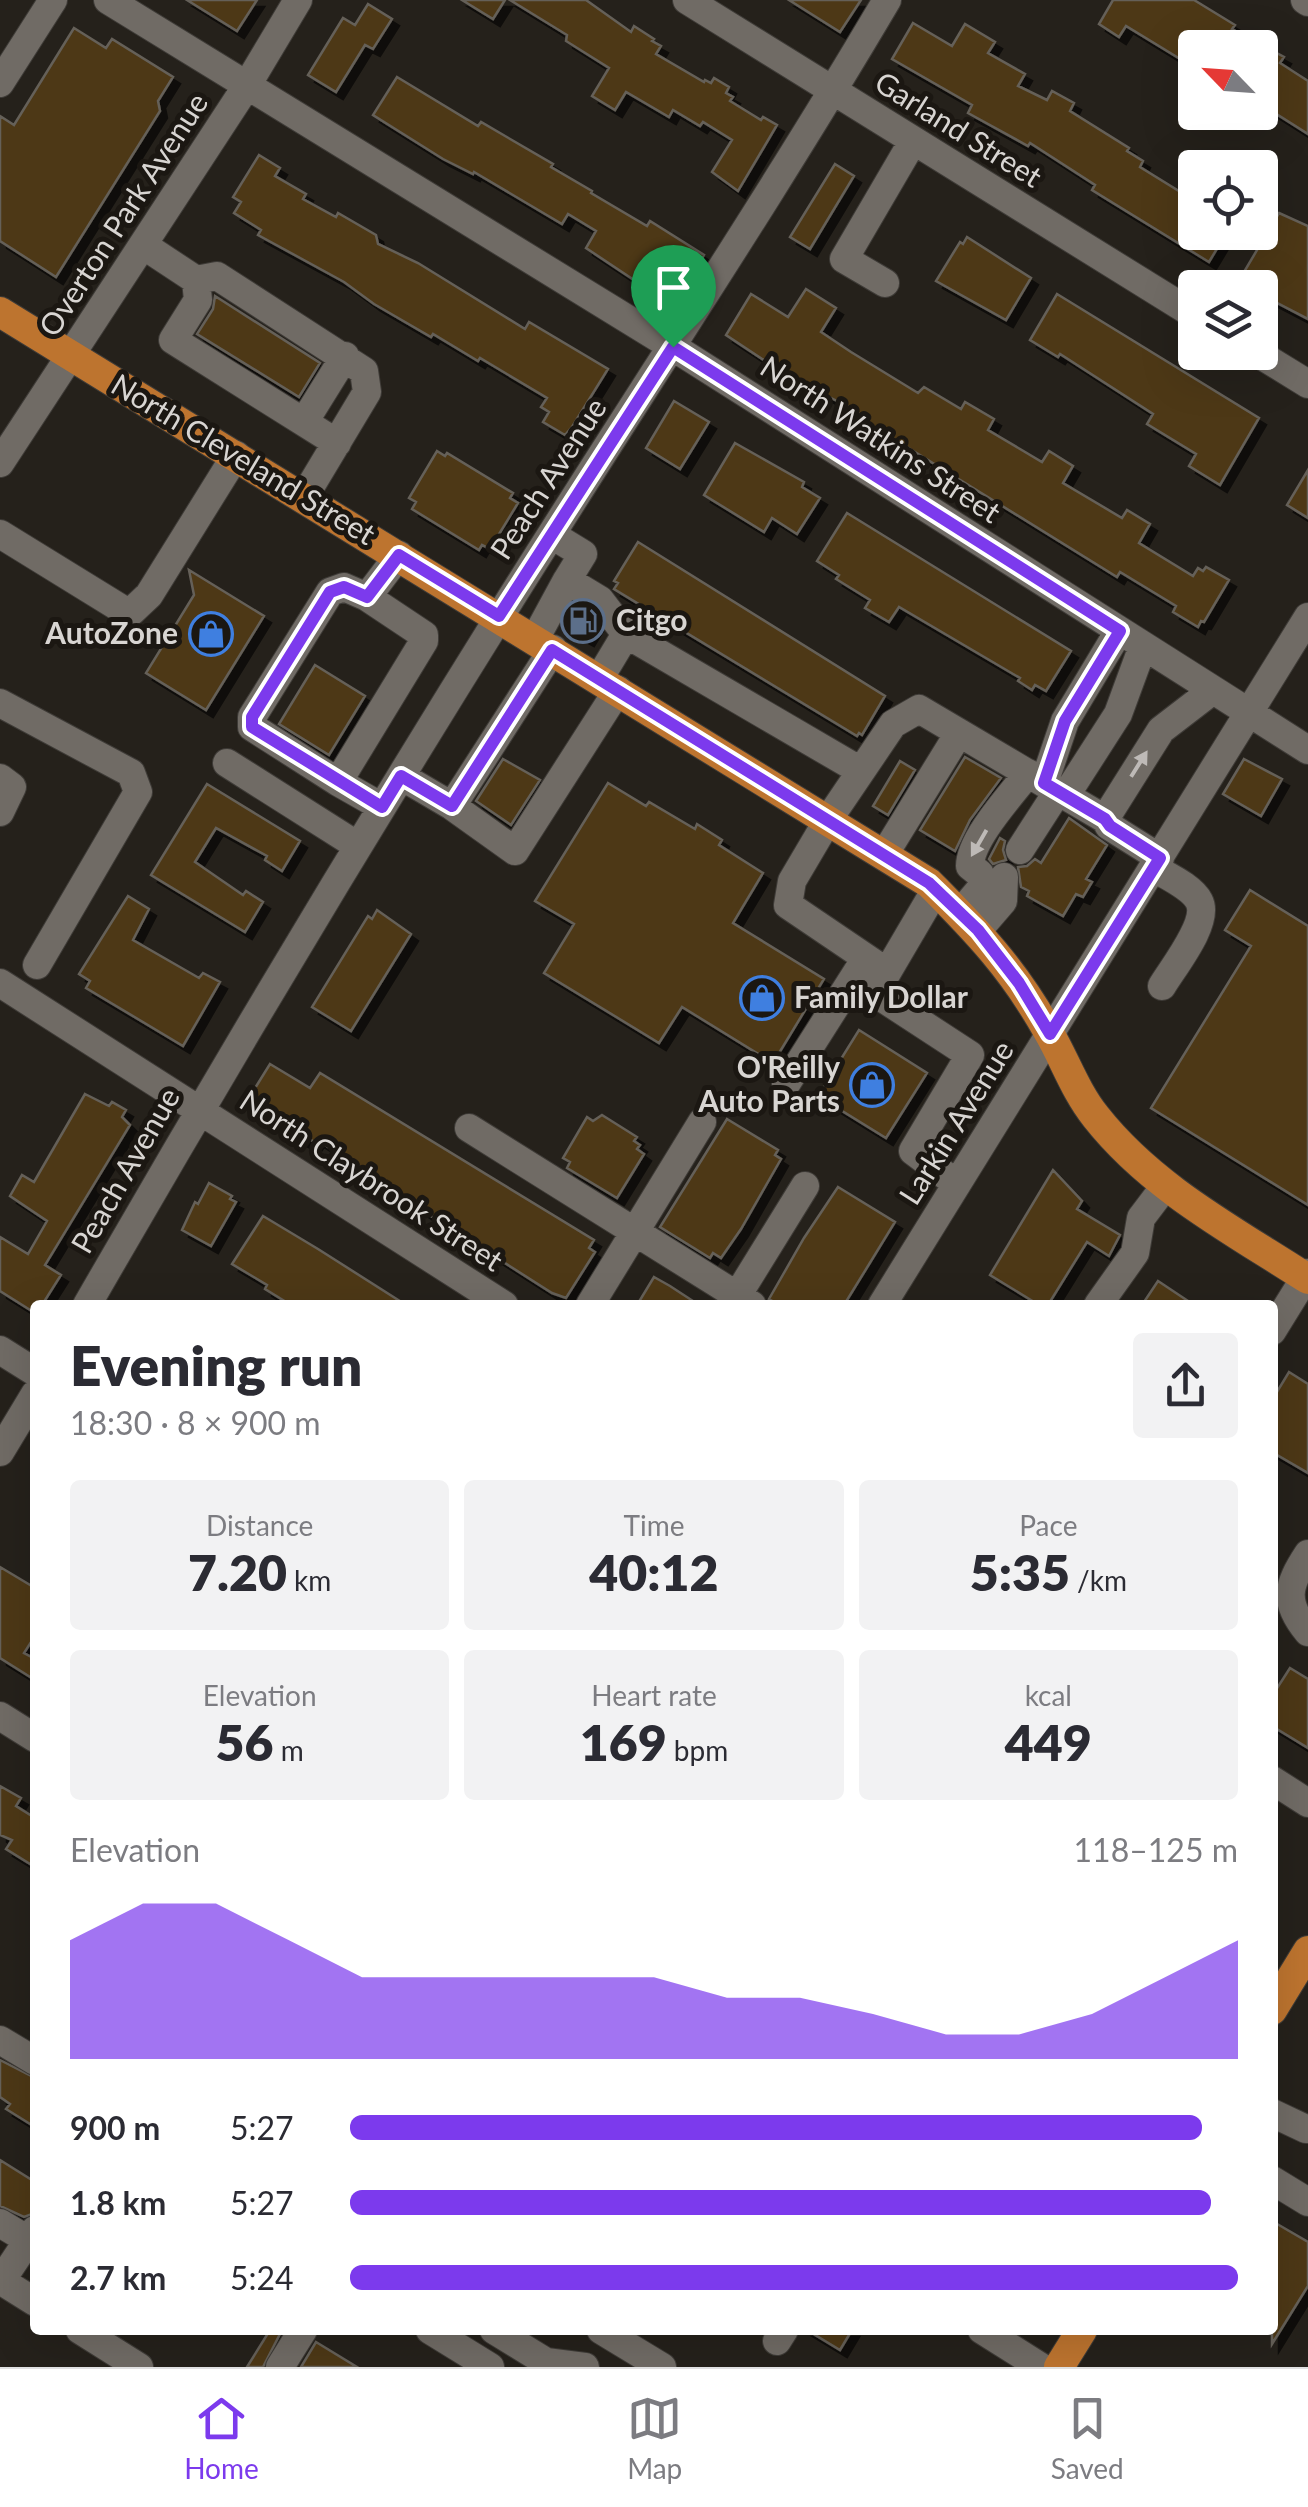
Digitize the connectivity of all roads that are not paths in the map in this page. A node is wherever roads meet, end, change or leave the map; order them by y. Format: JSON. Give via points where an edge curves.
{"nodes":[{"id":1,"x":53,"y":0,"type":"edge"},
{"id":2,"x":108,"y":0,"type":"edge"},
{"id":3,"x":298,"y":0,"type":"edge"},
{"id":4,"x":687,"y":0,"type":"edge"},
{"id":5,"x":887,"y":0,"type":"edge"},
{"id":6,"x":0,"y":83,"type":"edge"},
{"id":7,"x":246,"y":87,"type":"junction"},
{"id":8,"x":833,"y":91,"type":"junction"},
{"id":9,"x":913,"y":141,"type":"junction"},
{"id":10,"x":143,"y":246,"type":"junction"},
{"id":11,"x":196,"y":280,"type":"junction"},
{"id":12,"x":885,"y":283,"type":"dead end"},
{"id":13,"x":1178,"y":305,"type":"edge"},
{"id":14,"x":0,"y":312,"type":"edge"},
{"id":15,"x":673,"y":347,"type":"junction"},
{"id":16,"x":71,"y":356,"type":"junction"},
{"id":17,"x":345,"y":356,"type":"junction"},
{"id":18,"x":1278,"y":366,"type":"edge"},
{"id":19,"x":1308,"y":384,"type":"edge"},
{"id":20,"x":304,"y":422,"type":"junction"},
{"id":21,"x":336,"y":442,"type":"junction"},
{"id":22,"x":236,"y":456,"type":"junction"},
{"id":23,"x":0,"y":463,"type":"edge"},
{"id":24,"x":304,"y":497,"type":"junction"},
{"id":25,"x":0,"y":534,"type":"edge"},
{"id":26,"x":552,"y":535,"type":"junction"},
{"id":27,"x":399,"y":555,"type":"junction"},
{"id":28,"x":567,"y":580,"type":"junction"},
{"id":29,"x":367,"y":597,"type":"junction"},
{"id":30,"x":499,"y":616,"type":"junction"},
{"id":31,"x":1308,"y":617,"type":"edge"},
{"id":32,"x":626,"y":634,"type":"junction"},
{"id":33,"x":1131,"y":639,"type":"junction"},
{"id":34,"x":544,"y":644,"type":"junction"},
{"id":35,"x":608,"y":684,"type":"junction"},
{"id":36,"x":1213,"y":690,"type":"junction"},
{"id":37,"x":0,"y":703,"type":"edge"},
{"id":38,"x":1121,"y":707,"type":"junction"},
{"id":39,"x":1249,"y":714,"type":"junction"},
{"id":40,"x":1160,"y":730,"type":"junction"},
{"id":41,"x":960,"y":733,"type":"junction"},
{"id":42,"x":1308,"y":750,"type":"edge"},
{"id":43,"x":228,"y":763,"type":"dead end"},
{"id":44,"x":861,"y":771,"type":"junction"},
{"id":45,"x":401,"y":776,"type":"junction"},
{"id":46,"x":0,"y":778,"type":"edge"},
{"id":47,"x":338,"y":782,"type":"junction"},
{"id":48,"x":1049,"y":786,"type":"junction"},
{"id":49,"x":452,"y":806,"type":"junction"},
{"id":50,"x":382,"y":807,"type":"junction"},
{"id":51,"x":0,"y":812,"type":"edge"},
{"id":52,"x":1105,"y":819,"type":"junction"},
{"id":53,"x":828,"y":820,"type":"junction"},
{"id":54,"x":358,"y":846,"type":"junction"},
{"id":55,"x":1020,"y":850,"type":"dead end"},
{"id":56,"x":884,"y":855,"type":"junction"},
{"id":57,"x":1157,"y":863,"type":"junction"},
{"id":58,"x":1004,"y":877,"type":"dead end"},
{"id":59,"x":936,"y":889,"type":"junction"},
{"id":60,"x":969,"y":921,"type":"junction"},
{"id":61,"x":37,"y":965,"type":"dead end"},
{"id":62,"x":877,"y":965,"type":"junction"},
{"id":63,"x":0,"y":983,"type":"edge"},
{"id":64,"x":1162,"y":986,"type":"dead end"},
{"id":65,"x":1050,"y":1034,"type":"junction"},
{"id":66,"x":786,"y":1084,"type":"dead end"},
{"id":67,"x":200,"y":1108,"type":"junction"},
{"id":68,"x":702,"y":1122,"type":"dead end"},
{"id":69,"x":468,"y":1128,"type":"dead end"},
{"id":70,"x":957,"y":1184,"type":"junction"},
{"id":71,"x":1166,"y":1185,"type":"junction"},
{"id":72,"x":805,"y":1186,"type":"dead end"},
{"id":73,"x":634,"y":1233,"type":"junction"},
{"id":74,"x":1307,"y":1276,"type":"edge"},
{"id":75,"x":90,"y":1300,"type":"edge"},
{"id":76,"x":496,"y":1300,"type":"edge"},
{"id":77,"x":593,"y":1300,"type":"edge"},
{"id":78,"x":744,"y":1300,"type":"edge"},
{"id":79,"x":885,"y":1300,"type":"edge"},
{"id":80,"x":1102,"y":1300,"type":"edge"},
{"id":81,"x":1278,"y":1322,"type":"edge"},
{"id":82,"x":0,"y":1350,"type":"edge"},
{"id":83,"x":30,"y":1369,"type":"edge"},
{"id":84,"x":30,"y":1402,"type":"edge"},
{"id":85,"x":0,"y":1452,"type":"edge"},
{"id":86,"x":1308,"y":1554,"type":"edge"},
{"id":87,"x":1308,"y":1632,"type":"edge"},
{"id":88,"x":0,"y":1716,"type":"edge"},
{"id":89,"x":30,"y":1735,"type":"edge"},
{"id":90,"x":1278,"y":1784,"type":"edge"},
{"id":91,"x":1308,"y":1802,"type":"edge"},
{"id":92,"x":1308,"y":1951,"type":"edge"},
{"id":93,"x":1278,"y":2000,"type":"edge"},
{"id":94,"x":0,"y":2040,"type":"edge"},
{"id":95,"x":30,"y":2057,"type":"edge"},
{"id":96,"x":1278,"y":2184,"type":"edge"},
{"id":97,"x":1308,"y":2202,"type":"edge"},
{"id":98,"x":0,"y":2223,"type":"edge"},
{"id":99,"x":30,"y":2234,"type":"edge"},
{"id":100,"x":30,"y":2238,"type":"edge"},
{"id":101,"x":1,"y":2281,"type":"edge"},
{"id":102,"x":30,"y":2299,"type":"edge"},
{"id":103,"x":88,"y":2335,"type":"edge"},
{"id":104,"x":300,"y":2335,"type":"edge"},
{"id":105,"x":438,"y":2335,"type":"edge"},
{"id":106,"x":502,"y":2335,"type":"edge"},
{"id":107,"x":609,"y":2335,"type":"edge"},
{"id":108,"x":990,"y":2335,"type":"edge"},
{"id":109,"x":1079,"y":2335,"type":"edge"},
{"id":110,"x":133,"y":2365,"type":"edge"},
{"id":111,"x":569,"y":2366,"type":"edge"},
{"id":112,"x":280,"y":2367,"type":"edge"},
{"id":113,"x":490,"y":2367,"type":"edge"},
{"id":114,"x":662,"y":2367,"type":"edge"},
{"id":115,"x":1041,"y":2367,"type":"edge"},
{"id":116,"x":1060,"y":2367,"type":"edge"}],
"edges":[{"from":1,"to":6,"type":"street"},
{"from":2,"to":7,"type":"street","name":"North Watkins Street"},
{"from":3,"to":7,"type":"street","name":"Overton Park Avenue"},
{"from":4,"to":8,"type":"street","name":"Garland Street"},
{"from":5,"to":8,"type":"street","name":"Peach Avenue"},
{"from":7,"to":10,"type":"street","name":"Overton Park Avenue"},
{"from":7,"to":15,"type":"street","name":"North Watkins Street"},
{"from":8,"to":9,"type":"street","name":"Garland Street"},
{"from":8,"to":15,"type":"street","name":"Peach Avenue"},
{"from":9,"to":12,"type":"street","via":[[844,259]]},
{"from":9,"to":13,"type":"street","name":"Garland Street"},
{"from":10,"to":11,"type":"street"},
{"from":10,"to":16,"type":"street","name":"Overton Park Avenue"},
{"from":11,"to":17,"type":"street","via":[[217,276]]},
{"from":11,"to":20,"type":"street","via":[[198,300],[172,340]]},
{"from":14,"to":16,"type":"main road","name":"North Cleveland Street"},
{"from":15,"to":26,"type":"street","name":"Peach Avenue"},
{"from":15,"to":33,"type":"street","name":"North Watkins Street"},
{"from":16,"to":22,"type":"main road","name":"North Cleveland Street"},
{"from":16,"to":23,"type":"street","name":"Overton Park Avenue"},
{"from":17,"to":20,"type":"street"},
{"from":17,"to":21,"type":"street","via":[[364,371],[367,392]]},
{"from":18,"to":19,"type":"street"},
{"from":20,"to":21,"type":"street"},
{"from":21,"to":24,"type":"street"},
{"from":22,"to":24,"type":"main road","name":"North Cleveland Street"},
{"from":22,"to":25,"type":"street","via":[[132,612]]},
{"from":24,"to":27,"type":"main road","name":"North Cleveland Street"},
{"from":26,"to":28,"type":"street","via":[[583,554]]},
{"from":26,"to":30,"type":"street","name":"Peach Avenue"},
{"from":27,"to":29,"type":"street"},
{"from":27,"to":30,"type":"main road","name":"North Cleveland Street"},
{"from":28,"to":32,"type":"street","via":[[600,600]]},
{"from":28,"to":34,"type":"street"},
{"from":29,"to":47,"type":"street","via":[[424,641]]},
{"from":29,"to":47,"type":"street","via":[[344,587],[330,592],[252,717],[252,727]]},
{"from":30,"to":34,"type":"main road","name":"North Cleveland Street"},
{"from":30,"to":45,"type":"street","name":"Peach Avenue"},
{"from":31,"to":39,"type":"street","name":"Larkin Avenue"},
{"from":32,"to":35,"type":"street"},
{"from":32,"to":44,"type":"street"},
{"from":33,"to":36,"type":"street","name":"North Watkins Street"},
{"from":33,"to":38,"type":"street"},
{"from":33,"to":48,"type":"street","via":[[1065,721]]},
{"from":34,"to":35,"type":"main road","name":"North Cleveland Street"},
{"from":34,"to":49,"type":"street"},
{"from":35,"to":49,"type":"street","via":[[516,851]]},
{"from":35,"to":53,"type":"main road","name":"North Cleveland Street"},
{"from":36,"to":39,"type":"street","name":"North Watkins Street"},
{"from":36,"to":40,"type":"street"},
{"from":37,"to":61,"type":"street","via":[[131,773],[138,792]]},
{"from":38,"to":40,"type":"street"},
{"from":38,"to":48,"type":"street"},
{"from":39,"to":42,"type":"street","name":"North Watkins Street"},
{"from":39,"to":57,"type":"street","name":"Larkin Avenue"},
{"from":52,"to":40,"type":"street","one_way":true},
{"from":41,"to":44,"type":"street","via":[[918,709],[893,724]]},
{"from":41,"to":48,"type":"street"},
{"from":41,"to":56,"type":"street"},
{"from":43,"to":54,"type":"street"},
{"from":44,"to":53,"type":"street"},
{"from":45,"to":49,"type":"street"},
{"from":45,"to":50,"type":"street","name":"Peach Avenue"},
{"from":46,"to":51,"type":"street","via":[[12,792]]},
{"from":47,"to":50,"type":"street"},
{"from":48,"to":52,"type":"street"},
{"from":48,"to":55,"type":"street"},
{"from":48,"to":60,"type":"street","one_way":true,"via":[[1000,808],[970,856],[983,886]]},
{"from":50,"to":54,"type":"street","name":"Peach Avenue"},
{"from":52,"to":57,"type":"street"},
{"from":53,"to":56,"type":"main road","name":"North Cleveland Street"},
{"from":53,"to":62,"type":"street","via":[[792,881],[788,905]]},
{"from":54,"to":67,"type":"street","name":"Peach Avenue"},
{"from":56,"to":59,"type":"main road","name":"North Cleveland Street"},
{"from":57,"to":64,"type":"street","via":[[1200,902],[1202,920]]},
{"from":57,"to":65,"type":"street","name":"Larkin Avenue"},
{"from":58,"to":60,"type":"street","via":[[1003,900]]},
{"from":59,"to":60,"type":"main road","name":"North Cleveland Street"},
{"from":59,"to":62,"type":"street"},
{"from":60,"to":65,"type":"main road","name":"North Cleveland Street"},
{"from":62,"to":66,"type":"street"},
{"from":62,"to":70,"type":"street","via":[[875,993],[970,1055],[913,1151]]},
{"from":63,"to":67,"type":"street","name":"North Claybrook Street"},
{"from":65,"to":70,"type":"street","name":"Larkin Avenue"},
{"from":65,"to":71,"type":"main road","name":"North Cleveland Street","via":[[1095,1116]]},
{"from":67,"to":75,"type":"street","name":"Peach Avenue"},
{"from":67,"to":76,"type":"street","name":"North Claybrook Street"},
{"from":68,"to":73,"type":"street"},
{"from":69,"to":73,"type":"street"},
{"from":70,"to":79,"type":"street","name":"Larkin Avenue"},
{"from":71,"to":74,"type":"main road","name":"North Cleveland Street"},
{"from":71,"to":80,"type":"street","via":[[1141,1218],[1135,1253]]},
{"from":72,"to":78,"type":"street"},
{"from":73,"to":77,"type":"street"},
{"from":73,"to":78,"type":"street"},
{"from":74,"to":81,"type":"street"},
{"from":82,"to":83,"type":"street"},
{"from":84,"to":85,"type":"street"},
{"from":86,"to":87,"type":"street","via":[[1289,1592],[1290,1609]]},
{"from":88,"to":89,"type":"street"},
{"from":90,"to":91,"type":"street"},
{"from":92,"to":93,"type":"main road"},
{"from":94,"to":95,"type":"street"},
{"from":96,"to":97,"type":"street"},
{"from":98,"to":99,"type":"street"},
{"from":100,"to":101,"type":"street"},
{"from":101,"to":102,"type":"street"},
{"from":103,"to":110,"type":"street"},
{"from":104,"to":112,"type":"street"},
{"from":105,"to":113,"type":"street"},
{"from":106,"to":111,"type":"street","via":[[546,2362]]},
{"from":107,"to":114,"type":"street"},
{"from":108,"to":115,"type":"street"},
{"from":109,"to":116,"type":"main road"}]}
